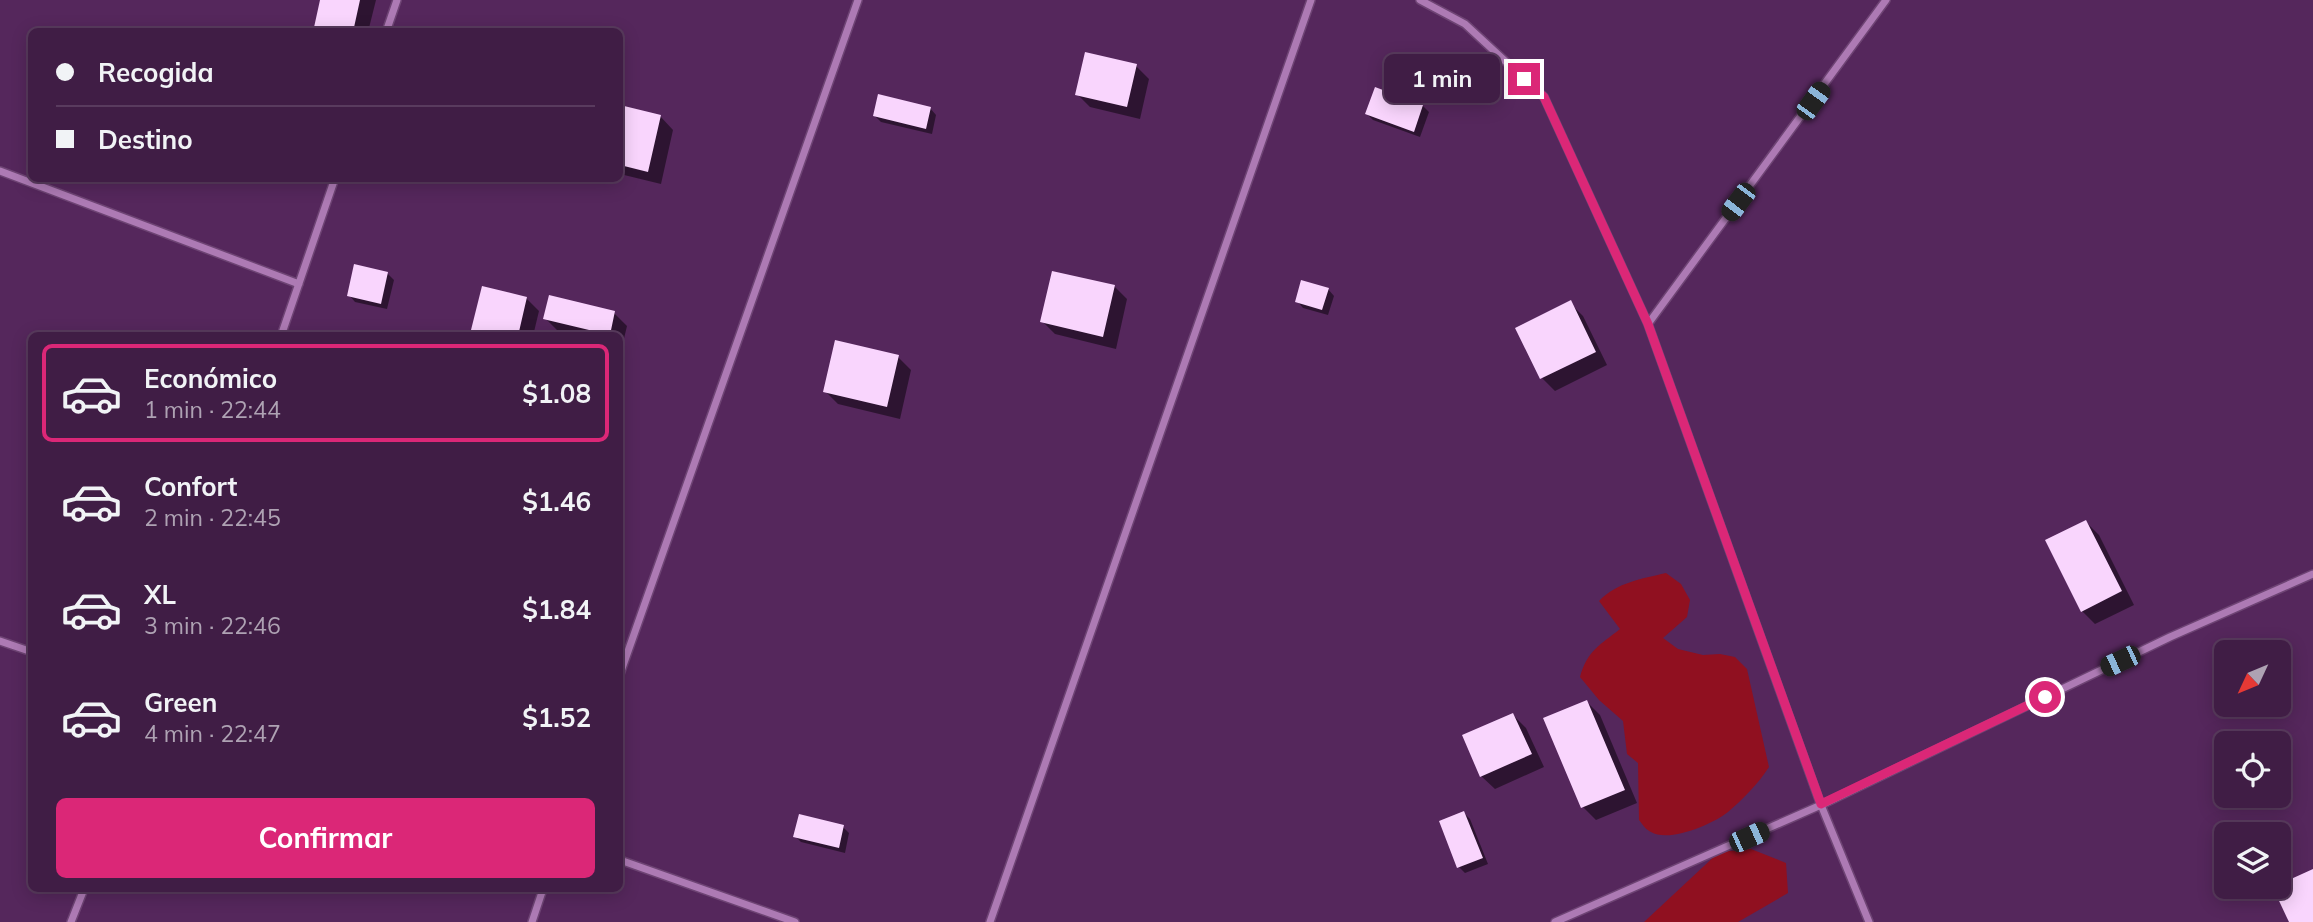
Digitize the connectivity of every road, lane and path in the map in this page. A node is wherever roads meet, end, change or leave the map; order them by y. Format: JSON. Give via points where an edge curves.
{"nodes":[{"id":1,"x":397,"y":0,"type":"edge"},
{"id":2,"x":858,"y":0,"type":"edge"},
{"id":3,"x":1311,"y":0,"type":"edge"},
{"id":4,"x":1420,"y":0,"type":"edge"},
{"id":5,"x":1886,"y":0,"type":"edge"},
{"id":6,"x":387,"y":28,"type":"edge"},
{"id":7,"x":0,"y":171,"type":"edge"},
{"id":8,"x":28,"y":182,"type":"edge"},
{"id":9,"x":29,"y":182,"type":"edge"},
{"id":10,"x":334,"y":182,"type":"edge"},
{"id":11,"x":299,"y":284,"type":"junction"},
{"id":12,"x":1648,"y":324,"type":"junction"},
{"id":13,"x":283,"y":332,"type":"edge"},
{"id":14,"x":2313,"y":574,"type":"edge"},
{"id":15,"x":0,"y":641,"type":"edge"},
{"id":16,"x":28,"y":651,"type":"edge"},
{"id":17,"x":623,"y":666,"type":"edge"},
{"id":18,"x":1821,"y":804,"type":"junction"},
{"id":19,"x":623,"y":861,"type":"edge"},
{"id":20,"x":83,"y":892,"type":"edge"},
{"id":21,"x":542,"y":892,"type":"edge"},
{"id":22,"x":71,"y":922,"type":"edge"},
{"id":23,"x":532,"y":922,"type":"edge"},
{"id":24,"x":795,"y":922,"type":"edge"},
{"id":25,"x":990,"y":922,"type":"edge"},
{"id":26,"x":1555,"y":922,"type":"edge"},
{"id":27,"x":1869,"y":922,"type":"edge"}],
"edges":[{"from":1,"to":6,"type":"street"},
{"from":2,"to":17,"type":"street"},
{"from":3,"to":25,"type":"street"},
{"from":4,"to":12,"type":"street","via":[[1465,24],[1544,97]]},
{"from":5,"to":12,"type":"street"},
{"from":7,"to":8,"type":"street"},
{"from":9,"to":11,"type":"street"},
{"from":10,"to":11,"type":"street"},
{"from":11,"to":13,"type":"street"},
{"from":12,"to":18,"type":"street"},
{"from":14,"to":18,"type":"street"},
{"from":15,"to":16,"type":"street"},
{"from":18,"to":26,"type":"street"},
{"from":18,"to":27,"type":"street"},
{"from":19,"to":24,"type":"street"},
{"from":20,"to":22,"type":"street"},
{"from":21,"to":23,"type":"street"}]}
